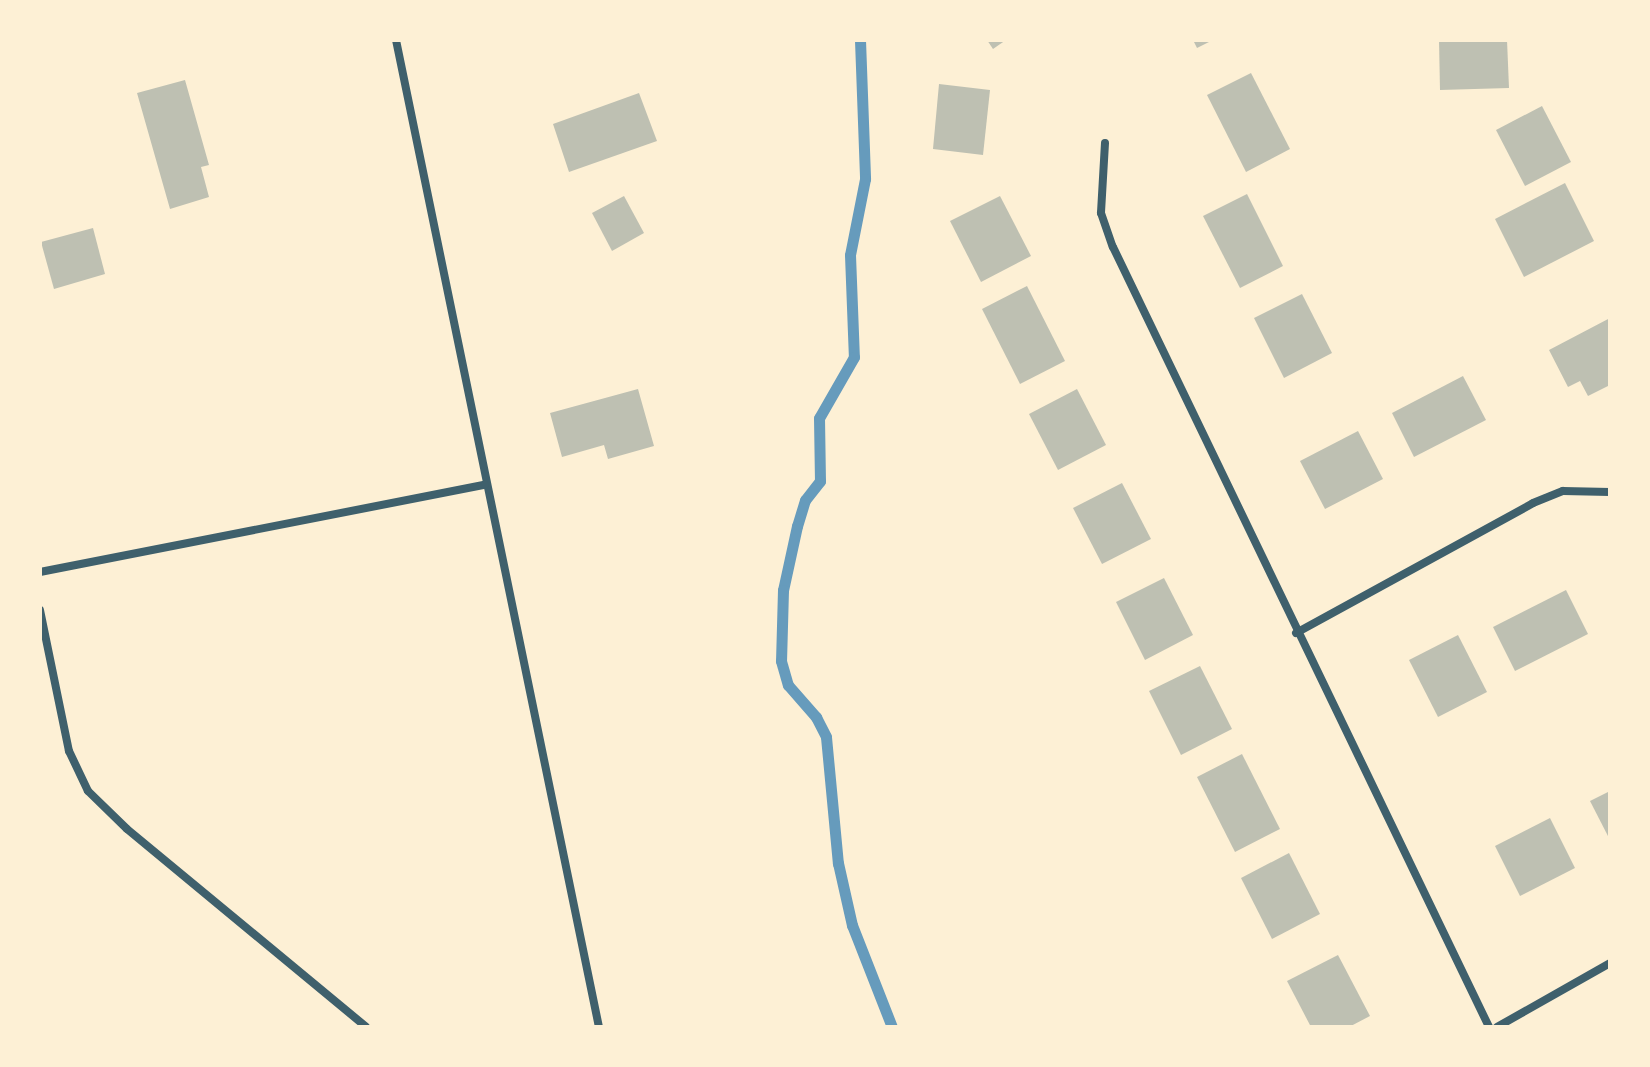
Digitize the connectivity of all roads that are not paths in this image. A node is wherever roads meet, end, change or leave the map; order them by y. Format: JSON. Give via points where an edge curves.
{"nodes":[{"id":1,"x":396,"y":40,"type":"edge"},
{"id":2,"x":1105,"y":143,"type":"dead end"},
{"id":3,"x":485,"y":485,"type":"junction"},
{"id":4,"x":1610,"y":492,"type":"edge"},
{"id":5,"x":40,"y":572,"type":"edge"},
{"id":6,"x":40,"y":610,"type":"edge"},
{"id":7,"x":1296,"y":633,"type":"junction"},
{"id":8,"x":1610,"y":963,"type":"edge"},
{"id":9,"x":366,"y":1027,"type":"edge"},
{"id":10,"x":599,"y":1027,"type":"edge"},
{"id":11,"x":1489,"y":1027,"type":"edge"},
{"id":12,"x":1497,"y":1027,"type":"edge"}],
"edges":[{"from":1,"to":3,"type":"street"},
{"from":2,"to":7,"type":"street","via":[[1101,213],[1113,247]]},
{"from":3,"to":5,"type":"street"},
{"from":3,"to":10,"type":"street"},
{"from":4,"to":7,"type":"street","via":[[1563,491],[1533,503]]},
{"from":6,"to":9,"type":"street","via":[[69,751],[88,791]]},
{"from":7,"to":11,"type":"street"},
{"from":8,"to":12,"type":"street"}]}
